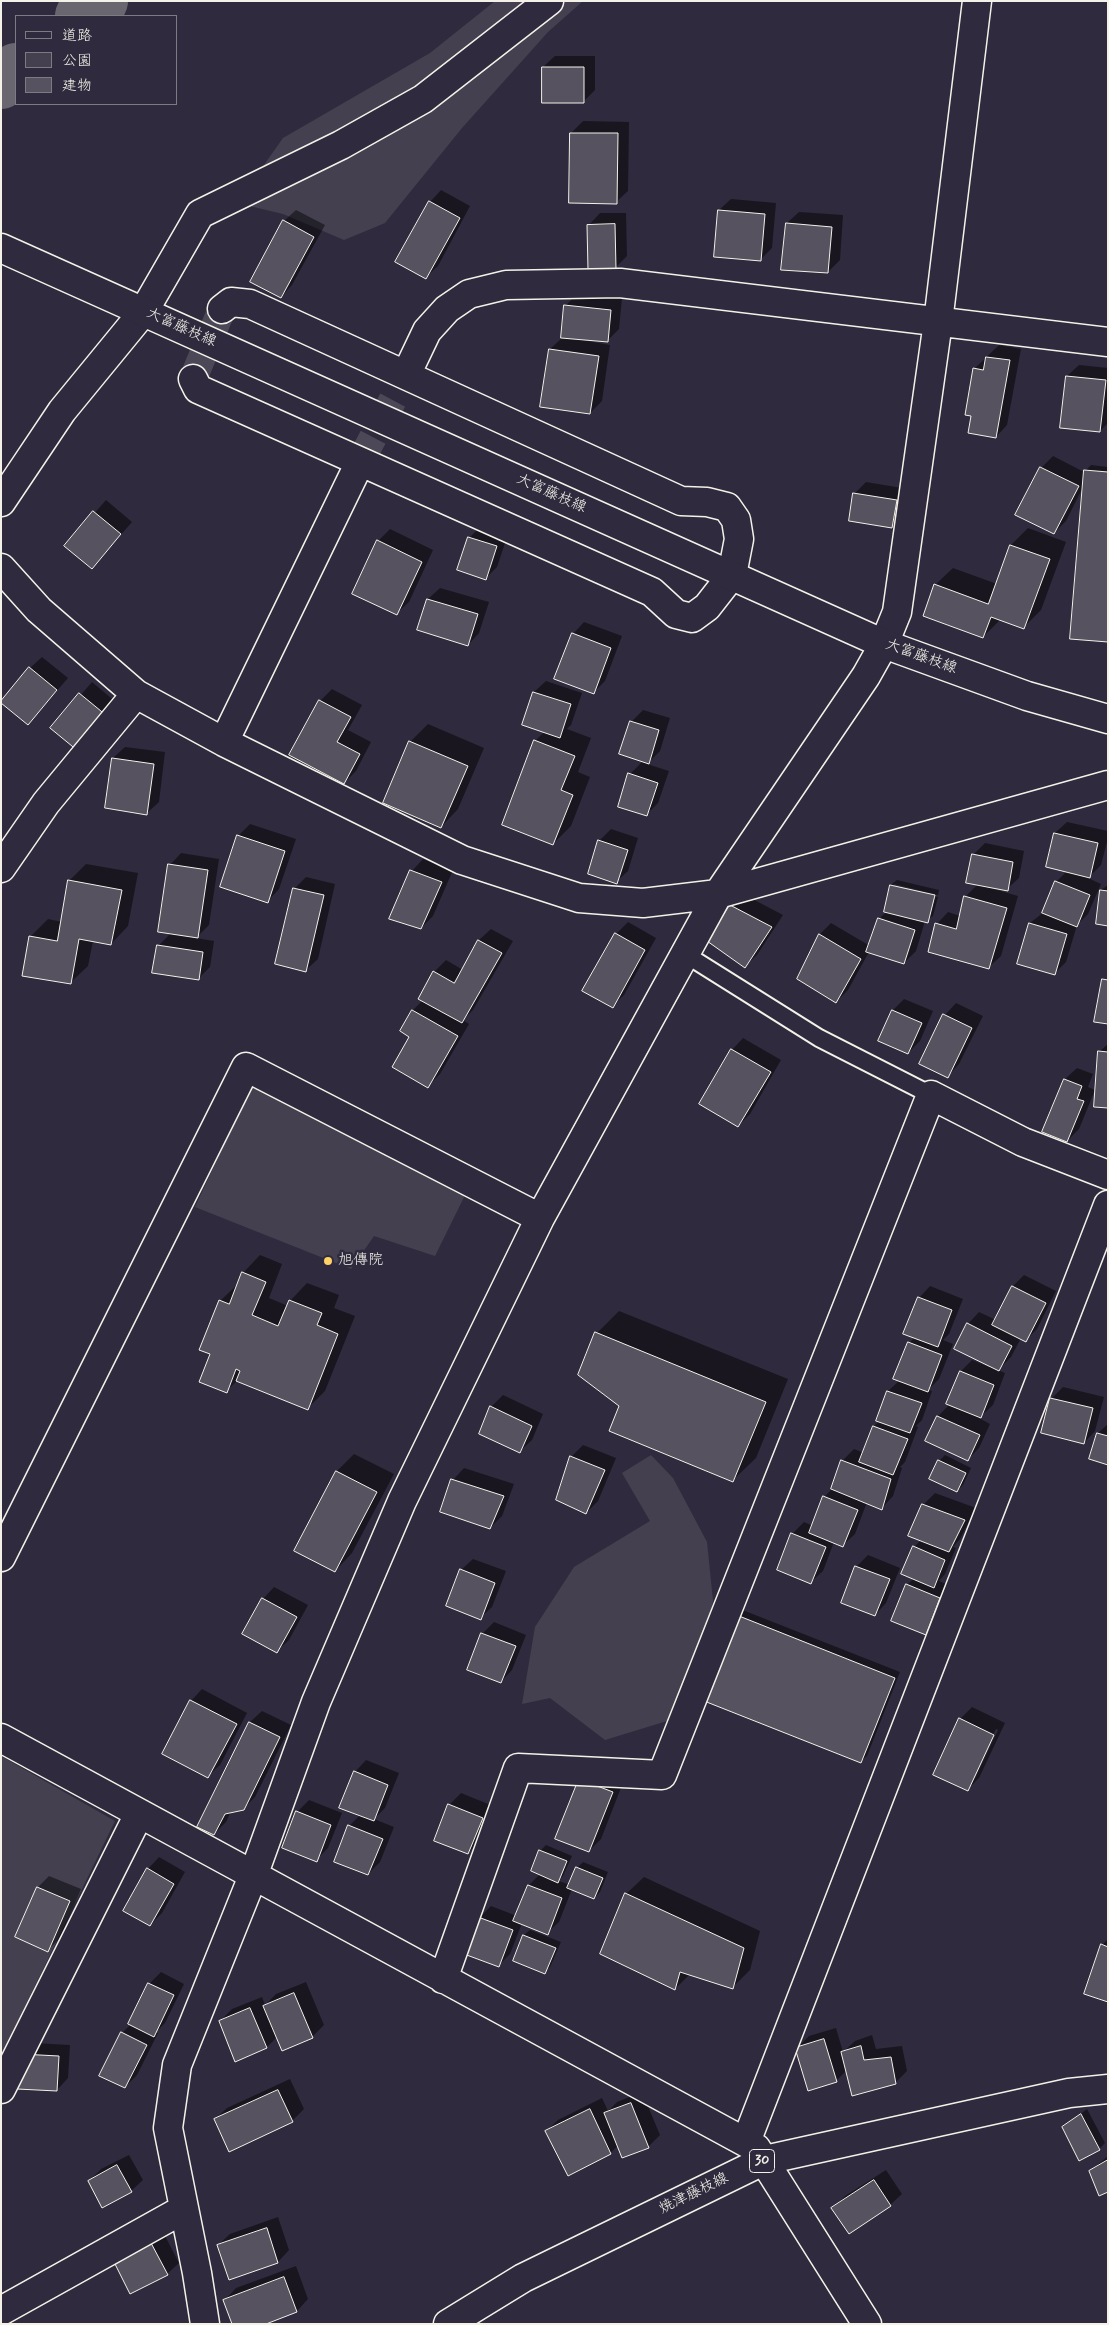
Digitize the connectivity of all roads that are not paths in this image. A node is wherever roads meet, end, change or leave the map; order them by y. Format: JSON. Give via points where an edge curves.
{"nodes":[{"id":1,"x":550,"y":1,"type":"edge"},
{"id":2,"x":977,"y":1,"type":"edge"},
{"id":3,"x":1,"y":248,"type":"edge"},
{"id":4,"x":132,"y":306,"type":"junction"},
{"id":5,"x":222,"y":308,"type":"dead end"},
{"id":6,"x":938,"y":322,"type":"junction"},
{"id":7,"x":1108,"y":342,"type":"edge"},
{"id":8,"x":406,"y":375,"type":"junction"},
{"id":9,"x":193,"y":379,"type":"dead end"},
{"id":10,"x":360,"y":462,"type":"junction"},
{"id":11,"x":1,"y":502,"type":"edge"},
{"id":12,"x":1,"y":568,"type":"edge"},
{"id":13,"x":732,"y":575,"type":"junction"},
{"id":14,"x":884,"y":644,"type":"junction"},
{"id":15,"x":136,"y":694,"type":"junction"},
{"id":16,"x":1108,"y":719,"type":"edge"},
{"id":17,"x":224,"y":742,"type":"junction"},
{"id":18,"x":1108,"y":785,"type":"edge"},
{"id":19,"x":1,"y":868,"type":"edge"},
{"id":20,"x":718,"y":894,"type":"junction"},
{"id":21,"x":685,"y":954,"type":"junction"},
{"id":22,"x":931,"y":1095,"type":"junction"},
{"id":23,"x":1108,"y":1175,"type":"edge"},
{"id":24,"x":1108,"y":1205,"type":"edge"},
{"id":25,"x":540,"y":1218,"type":"junction"},
{"id":26,"x":1,"y":1557,"type":"edge"},
{"id":27,"x":1,"y":1738,"type":"edge"},
{"id":28,"x":139,"y":1814,"type":"junction"},
{"id":29,"x":253,"y":1876,"type":"junction"},
{"id":30,"x":443,"y":1979,"type":"junction"},
{"id":31,"x":1,"y":2088,"type":"edge"},
{"id":32,"x":1108,"y":2089,"type":"edge"},
{"id":33,"x":755,"y":2151,"type":"junction"},
{"id":34,"x":184,"y":2209,"type":"junction"},
{"id":35,"x":1,"y":2311,"type":"edge"},
{"id":36,"x":205,"y":2324,"type":"edge"},
{"id":37,"x":448,"y":2324,"type":"edge"},
{"id":38,"x":867,"y":2324,"type":"edge"}],
"edges":[{"from":1,"to":4,"type":"street","via":[[422,99],[341,145],[200,214]]},
{"from":2,"to":6,"type":"street"},
{"from":3,"to":4,"type":"street","name":"大富藤枝線"},
{"from":4,"to":11,"type":"street"},
{"from":4,"to":13,"type":"street","name":"大富藤枝線"},
{"from":5,"to":8,"type":"street","via":[[231,302],[250,304]]},
{"from":6,"to":7,"type":"street"},
{"from":6,"to":8,"type":"street","via":[[620,283],[506,285],[470,294],[446,309],[427,331]]},
{"from":6,"to":14,"type":"street","via":[[897,612]]},
{"from":8,"to":13,"type":"street","via":[[681,501],[727,507],[736,520],[740,539]]},
{"from":9,"to":10,"type":"street","via":[[198,390]]},
{"from":10,"to":13,"type":"street","via":[[652,592],[676,614],[692,618],[707,607]]},
{"from":10,"to":17,"type":"street"},
{"from":12,"to":15,"type":"street","via":[[39,610]]},
{"from":13,"to":14,"type":"street","name":"大富藤枝線"},
{"from":14,"to":16,"type":"street","name":"大富藤枝線","via":[[1027,696]]},
{"from":14,"to":20,"type":"street","via":[[866,676]]},
{"from":15,"to":17,"type":"street"},
{"from":15,"to":19,"type":"street","via":[[46,803]]},
{"from":17,"to":20,"type":"street","via":[[462,860],[579,898],[643,903]]},
{"from":18,"to":20,"type":"street"},
{"from":20,"to":21,"type":"street"},
{"from":21,"to":22,"type":"lane","via":[[819,1038]]},
{"from":21,"to":25,"type":"street"},
{"from":22,"to":23,"type":"street","via":[[1022,1142]]},
{"from":22,"to":30,"type":"street","via":[[662,1775],[518,1768]]},
{"from":24,"to":33,"type":"street"},
{"from":25,"to":26,"type":"street","via":[[246,1067]]},
{"from":25,"to":29,"type":"street","via":[[398,1510],[316,1702]]},
{"from":27,"to":28,"type":"street"},
{"from":28,"to":29,"type":"street"},
{"from":28,"to":31,"type":"street"},
{"from":29,"to":30,"type":"street"},
{"from":29,"to":34,"type":"street","via":[[177,2065],[168,2128]]},
{"from":30,"to":33,"type":"street"},
{"from":32,"to":33,"type":"street","name":"焼津藤枝線","number":"30"},
{"from":33,"to":37,"type":"street","name":"焼津藤枝線","number":"30","via":[[523,2278]]},
{"from":33,"to":38,"type":"street"},
{"from":34,"to":35,"type":"street"},
{"from":34,"to":36,"type":"street"}]}
